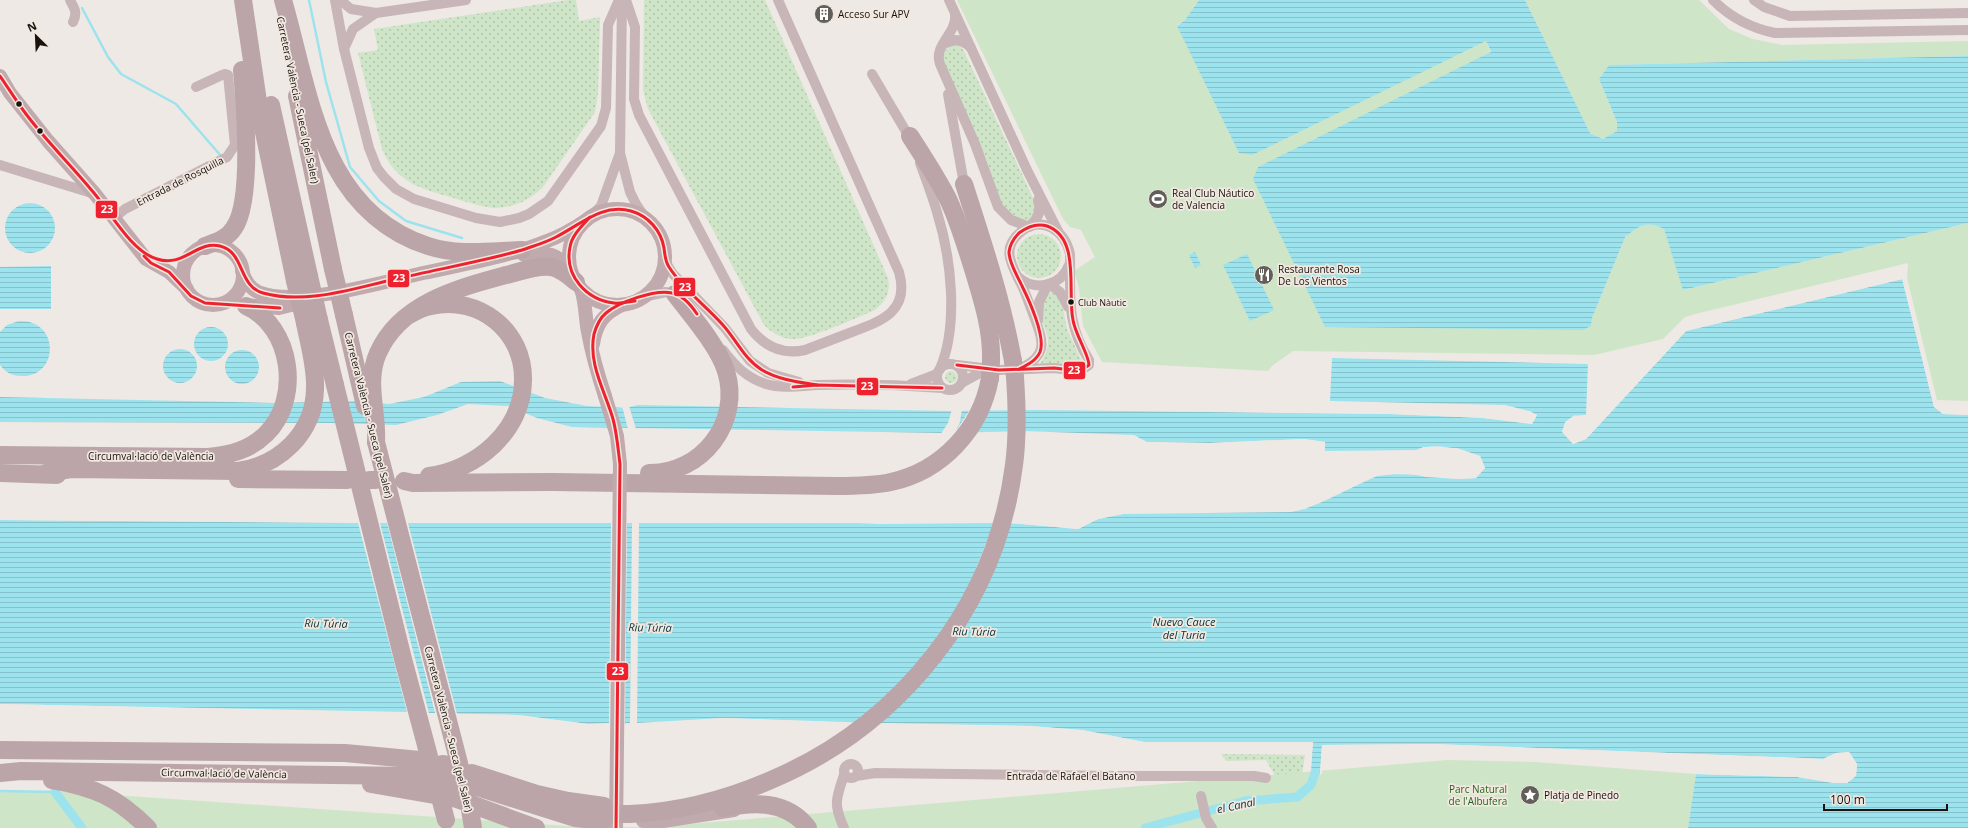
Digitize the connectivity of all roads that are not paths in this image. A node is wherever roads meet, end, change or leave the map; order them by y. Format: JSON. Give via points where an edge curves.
{"nodes":[{"id":1,"x":70,"y":0,"type":"edge"},
{"id":2,"x":235,"y":0,"type":"edge"},
{"id":3,"x":243,"y":0,"type":"edge"},
{"id":4,"x":251,"y":0,"type":"edge"},
{"id":5,"x":277,"y":0,"type":"edge"},
{"id":6,"x":283,"y":0,"type":"edge"},
{"id":7,"x":335,"y":0,"type":"edge"},
{"id":8,"x":340,"y":0,"type":"edge"},
{"id":9,"x":466,"y":0,"type":"edge"},
{"id":10,"x":619,"y":0,"type":"edge"},
{"id":11,"x":622,"y":0,"type":"edge"},
{"id":12,"x":626,"y":0,"type":"edge"},
{"id":13,"x":778,"y":0,"type":"edge"},
{"id":14,"x":949,"y":0,"type":"edge"},
{"id":15,"x":1713,"y":0,"type":"edge"},
{"id":16,"x":1754,"y":0,"type":"edge"},
{"id":17,"x":955,"y":12,"type":"junction"},
{"id":18,"x":376,"y":13,"type":"junction"},
{"id":19,"x":1968,"y":13,"type":"edge"},
{"id":20,"x":73,"y":22,"type":"dead end"},
{"id":21,"x":1968,"y":30,"type":"edge"},
{"id":22,"x":944,"y":44,"type":"junction"},
{"id":23,"x":344,"y":49,"type":"junction"},
{"id":24,"x":971,"y":49,"type":"junction"},
{"id":25,"x":942,"y":71,"type":"junction"},
{"id":26,"x":872,"y":74,"type":"dead end"},
{"id":27,"x":0,"y":76,"type":"edge"},
{"id":28,"x":196,"y":86,"type":"dead end"},
{"id":29,"x":910,"y":136,"type":"junction"},
{"id":30,"x":620,"y":153,"type":"junction"},
{"id":31,"x":0,"y":164,"type":"edge"},
{"id":32,"x":1027,"y":170,"type":"junction"},
{"id":33,"x":964,"y":184,"type":"joint"},
{"id":34,"x":95,"y":194,"type":"junction"},
{"id":35,"x":114,"y":218,"type":"junction"},
{"id":36,"x":588,"y":218,"type":"junction"},
{"id":37,"x":646,"y":218,"type":"junction"},
{"id":38,"x":1030,"y":227,"type":"junction"},
{"id":39,"x":1058,"y":231,"type":"junction"},
{"id":40,"x":199,"y":249,"type":"junction"},
{"id":41,"x":522,"y":250,"type":"junction"},
{"id":42,"x":141,"y":253,"type":"junction"},
{"id":43,"x":488,"y":259,"type":"junction"},
{"id":44,"x":665,"y":261,"type":"junction"},
{"id":45,"x":1070,"y":262,"type":"junction"},
{"id":46,"x":242,"y":271,"type":"junction"},
{"id":47,"x":1017,"y":275,"type":"junction"},
{"id":48,"x":302,"y":279,"type":"junction"},
{"id":49,"x":576,"y":282,"type":"junction"},
{"id":50,"x":1048,"y":284,"type":"junction"},
{"id":51,"x":187,"y":289,"type":"junction"},
{"id":52,"x":329,"y":293,"type":"junction"},
{"id":53,"x":675,"y":294,"type":"junction"},
{"id":54,"x":643,"y":297,"type":"junction"},
{"id":55,"x":220,"y":303,"type":"junction"},
{"id":56,"x":624,"y":304,"type":"junction"},
{"id":57,"x":246,"y":306,"type":"junction"},
{"id":58,"x":1070,"y":314,"type":"junction"},
{"id":59,"x":409,"y":315,"type":"junction"},
{"id":60,"x":312,"y":321,"type":"junction"},
{"id":61,"x":1038,"y":324,"type":"junction"},
{"id":62,"x":592,"y":349,"type":"junction"},
{"id":63,"x":957,"y":365,"type":"junction"},
{"id":64,"x":1016,"y":369,"type":"junction"},
{"id":65,"x":990,"y":370,"type":"junction"},
{"id":66,"x":938,"y":371,"type":"junction"},
{"id":67,"x":963,"y":382,"type":"junction"},
{"id":68,"x":366,"y":385,"type":"junction"},
{"id":69,"x":817,"y":386,"type":"junction"},
{"id":70,"x":904,"y":387,"type":"junction"},
{"id":71,"x":942,"y":388,"type":"junction"},
{"id":72,"x":0,"y":455,"type":"edge"},
{"id":73,"x":0,"y":473,"type":"edge"},
{"id":74,"x":46,"y":474,"type":"junction"},
{"id":75,"x":347,"y":480,"type":"dead end"},
{"id":76,"x":454,"y":483,"type":"junction"},
{"id":77,"x":0,"y":750,"type":"edge"},
{"id":78,"x":420,"y":760,"type":"dead end"},
{"id":79,"x":1,"y":773,"type":"edge"},
{"id":80,"x":472,"y":773,"type":"dead end"},
{"id":81,"x":304,"y":774,"type":"junction"},
{"id":82,"x":1266,"y":778,"type":"dead end"},
{"id":83,"x":468,"y":798,"type":"junction"},
{"id":84,"x":1201,"y":800,"type":"dead end"},
{"id":85,"x":619,"y":817,"type":"edge"},
{"id":86,"x":447,"y":824,"type":"edge"},
{"id":87,"x":148,"y":828,"type":"edge"},
{"id":88,"x":474,"y":828,"type":"edge"},
{"id":89,"x":481,"y":828,"type":"edge"},
{"id":90,"x":536,"y":828,"type":"edge"},
{"id":91,"x":802,"y":828,"type":"edge"},
{"id":92,"x":808,"y":828,"type":"edge"},
{"id":93,"x":844,"y":828,"type":"edge"},
{"id":94,"x":1212,"y":828,"type":"edge"}],
"edges":[{"from":1,"to":20,"type":"street","via":[[75,8],[76,16]]},
{"from":2,"to":40,"type":"highway","via":[[244,91],[246,157],[243,195],[233,230],[226,237]]},
{"from":3,"to":48,"type":"highway","via":[[259,108]]},
{"from":4,"to":48,"type":"highway"},
{"from":5,"to":68,"type":"highway","name":"Carretera València - Sueca (pel Saler)","bridge":true,"via":[[333,270]]},
{"from":6,"to":41,"type":"highway","via":[[313,113],[333,165],[352,193],[379,220],[402,235],[429,247],[458,252]]},
{"from":7,"to":23,"type":"street"},
{"from":8,"to":18,"type":"street","via":[[357,12]]},
{"from":9,"to":18,"type":"street"},
{"from":10,"to":23,"type":"street","via":[[608,25],[606,108],[600,126],[548,201],[529,214],[509,221],[488,221],[414,199],[390,184],[377,168],[369,148]]},
{"from":11,"to":30,"type":"street"},
{"from":12,"to":13,"type":"street","via":[[635,27],[634,99],[643,123],[751,329],[769,347],[796,352],[885,318],[897,306],[902,289],[899,272]]},
{"from":14,"to":17,"type":"street"},
{"from":15,"to":21,"type":"street","via":[[1726,13],[1742,23],[1776,33]]},
{"from":16,"to":19,"type":"street","via":[[1764,7],[1790,16]]},
{"from":17,"to":22,"type":"street","via":[[955,24]]},
{"from":17,"to":24,"type":"street"},
{"from":18,"to":23,"type":"street","via":[[353,29]]},
{"from":22,"to":24,"type":"street","via":[[959,40]]},
{"from":22,"to":25,"type":"street","via":[[938,60]]},
{"from":24,"to":32,"type":"street"},
{"from":25,"to":33,"type":"street","via":[[952,109]]},
{"from":25,"to":38,"type":"street","via":[[975,144],[998,207],[1011,220]]},
{"from":26,"to":29,"type":"street"},
{"from":27,"to":34,"type":"street","via":[[18,104]]},
{"from":28,"to":35,"type":"street","name":"Entrada de Rosquilla","via":[[228,75],[235,145],[232,152],[190,178],[125,209]]},
{"from":29,"to":65,"type":"highway","via":[[940,183],[954,211],[966,245],[988,323],[992,348]]},
{"from":29,"to":66,"type":"street","via":[[937,211],[948,263],[949,326],[946,351]]},
{"from":30,"to":36,"type":"street","via":[[601,206]]},
{"from":30,"to":37,"type":"street","via":[[630,192]]},
{"from":31,"to":34,"type":"street"},
{"from":32,"to":38,"type":"street","via":[[1040,205],[1039,214]]},
{"from":32,"to":39,"type":"street"},
{"from":33,"to":64,"type":"highway","via":[[990,261]]},
{"from":34,"to":35,"type":"street"},
{"from":35,"to":42,"type":"street"},
{"from":36,"to":37,"type":"street","via":[[608,209],[618,208],[638,213]]},
{"from":36,"to":41,"type":"street","via":[[548,241]]},
{"from":36,"to":49,"type":"street","via":[[574,235],[570,245],[569,260]]},
{"from":37,"to":44,"type":"street","via":[[663,242]]},
{"from":38,"to":39,"type":"street","via":[[1044,225]]},
{"from":38,"to":47,"type":"street","via":[[1018,234],[1010,247],[1010,262]]},
{"from":39,"to":45,"type":"street","via":[[1068,244]]},
{"from":40,"to":42,"type":"street","via":[[180,260],[169,262],[156,260]]},
{"from":40,"to":46,"type":"street","via":[[220,246],[227,248],[237,258]]},
{"from":40,"to":51,"type":"street","via":[[188,258],[183,270]]},
{"from":41,"to":43,"type":"street"},
{"from":42,"to":51,"type":"street","via":[[151,263],[169,272]]},
{"from":43,"to":49,"type":"street","via":[[548,254],[559,258]]},
{"from":43,"to":52,"type":"street"},
{"from":44,"to":54,"type":"street","via":[[658,282]]},
{"from":44,"to":69,"type":"street","via":[[673,274],[725,328],[750,361],[776,377]]},
{"from":45,"to":50,"type":"street","via":[[1064,274]]},
{"from":45,"to":58,"type":"street"},
{"from":46,"to":52,"type":"street","via":[[250,286],[267,294],[292,296]]},
{"from":46,"to":55,"type":"street","via":[[237,291]]},
{"from":47,"to":50,"type":"street","via":[[1028,284]]},
{"from":47,"to":61,"type":"street"},
{"from":48,"to":60,"type":"highway","bridge":true},
{"from":49,"to":56,"type":"street","via":[[588,295],[605,303]]},
{"from":49,"to":59,"type":"highway","via":[[557,269],[538,268],[460,289],[424,304]]},
{"from":49,"to":62,"type":"street","via":[[584,298]]},
{"from":50,"to":58,"type":"street","via":[[1064,297]]},
{"from":50,"to":61,"type":"street","via":[[1039,302]]},
{"from":51,"to":55,"type":"street","via":[[191,296],[205,303]]},
{"from":52,"to":57,"type":"street","via":[[287,307]]},
{"from":53,"to":54,"type":"street","via":[[660,292]]},
{"from":53,"to":69,"type":"street","via":[[690,305],[730,360],[750,376],[772,385]]},
{"from":53,"to":76,"type":"highway","via":[[719,356],[727,376],[730,397],[726,419],[714,442],[700,457],[668,472],[559,472]]},
{"from":54,"to":56,"type":"street"},
{"from":55,"to":57,"type":"street"},
{"from":56,"to":62,"type":"street","via":[[607,313],[599,322]]},
{"from":57,"to":72,"type":"highway","name":"Circumval·lació de València","via":[[265,317],[278,336],[286,366],[286,396],[281,412],[267,433],[249,447],[220,456]]},
{"from":58,"to":64,"type":"street","via":[[1077,338],[1089,360],[1087,367],[1080,370]]},
{"from":59,"to":68,"type":"highway","via":[[391,332],[379,351]]},
{"from":59,"to":76,"type":"highway","via":[[441,304],[466,305],[484,312],[499,323],[511,337],[519,354],[523,380],[519,402],[513,418],[492,447],[468,464],[438,475],[400,481]]},
{"from":60,"to":74,"type":"highway","via":[[315,396],[308,421],[299,436],[280,456],[249,469],[226,471],[71,469]]},
{"from":60,"to":86,"type":"highway","bridge":true,"via":[[334,385]]},
{"from":61,"to":64,"type":"street","via":[[1042,338],[1040,352],[1034,361]]},
{"from":62,"to":85,"type":"street","bridge":true,"via":[[617,436],[620,464],[617,746]]},
{"from":63,"to":65,"type":"street"},
{"from":63,"to":66,"type":"street","via":[[949,364]]},
{"from":63,"to":67,"type":"street","via":[[962,371]]},
{"from":64,"to":65,"type":"street"},
{"from":64,"to":85,"type":"highway","via":[[1015,444],[1010,486],[1000,529],[970,601],[942,646],[913,682],[861,730],[813,760],[762,784]]},
{"from":65,"to":67,"type":"street"},
{"from":65,"to":76,"type":"highway","via":[[983,405],[957,445],[934,464],[891,482],[856,486]]},
{"from":66,"to":70,"type":"street","via":[[921,382]]},
{"from":66,"to":71,"type":"street","via":[[938,382]]},
{"from":67,"to":71,"type":"street","via":[[955,390]]},
{"from":68,"to":83,"type":"highway","name":"Carretera València - Sueca (pel Saler)","bridge":true,"via":[[377,427],[376,442]]},
{"from":69,"to":70,"type":"street"},
{"from":70,"to":71,"type":"street"},
{"from":73,"to":74,"type":"highway","name":"Circumval·lació de València"},
{"from":74,"to":75,"type":"highway","name":"Circumval·lació de València"},
{"from":77,"to":78,"type":"highway","name":"Circumval·lació de València","via":[[338,753]]},
{"from":79,"to":81,"type":"highway","name":"Circumval·lació de València","via":[[29,771]]},
{"from":79,"to":87,"type":"highway","via":[[78,784],[107,795],[134,814]]},
{"from":80,"to":85,"type":"highway"},
{"from":81,"to":85,"type":"highway","name":"Circumval·lació de València","via":[[412,776],[446,770],[575,818]]},
{"from":81,"to":90,"type":"highway","via":[[327,780],[372,784],[457,799]]},
{"from":82,"to":93,"type":"street","name":"Entrada de Rafael el Batano","via":[[852,774],[838,791],[836,801],[837,813]]},
{"from":83,"to":88,"type":"highway","name":"Carretera València - Sueca (pel Saler)","bridge":true,"via":[[469,814]]},
{"from":83,"to":89,"type":"highway","bridge":true},
{"from":84,"to":94,"type":"street"},
{"from":85,"to":91,"type":"street","via":[[657,822],[740,809],[763,808],[786,814]]},
{"from":85,"to":92,"type":"highway","via":[[760,804],[787,810]]}]}
